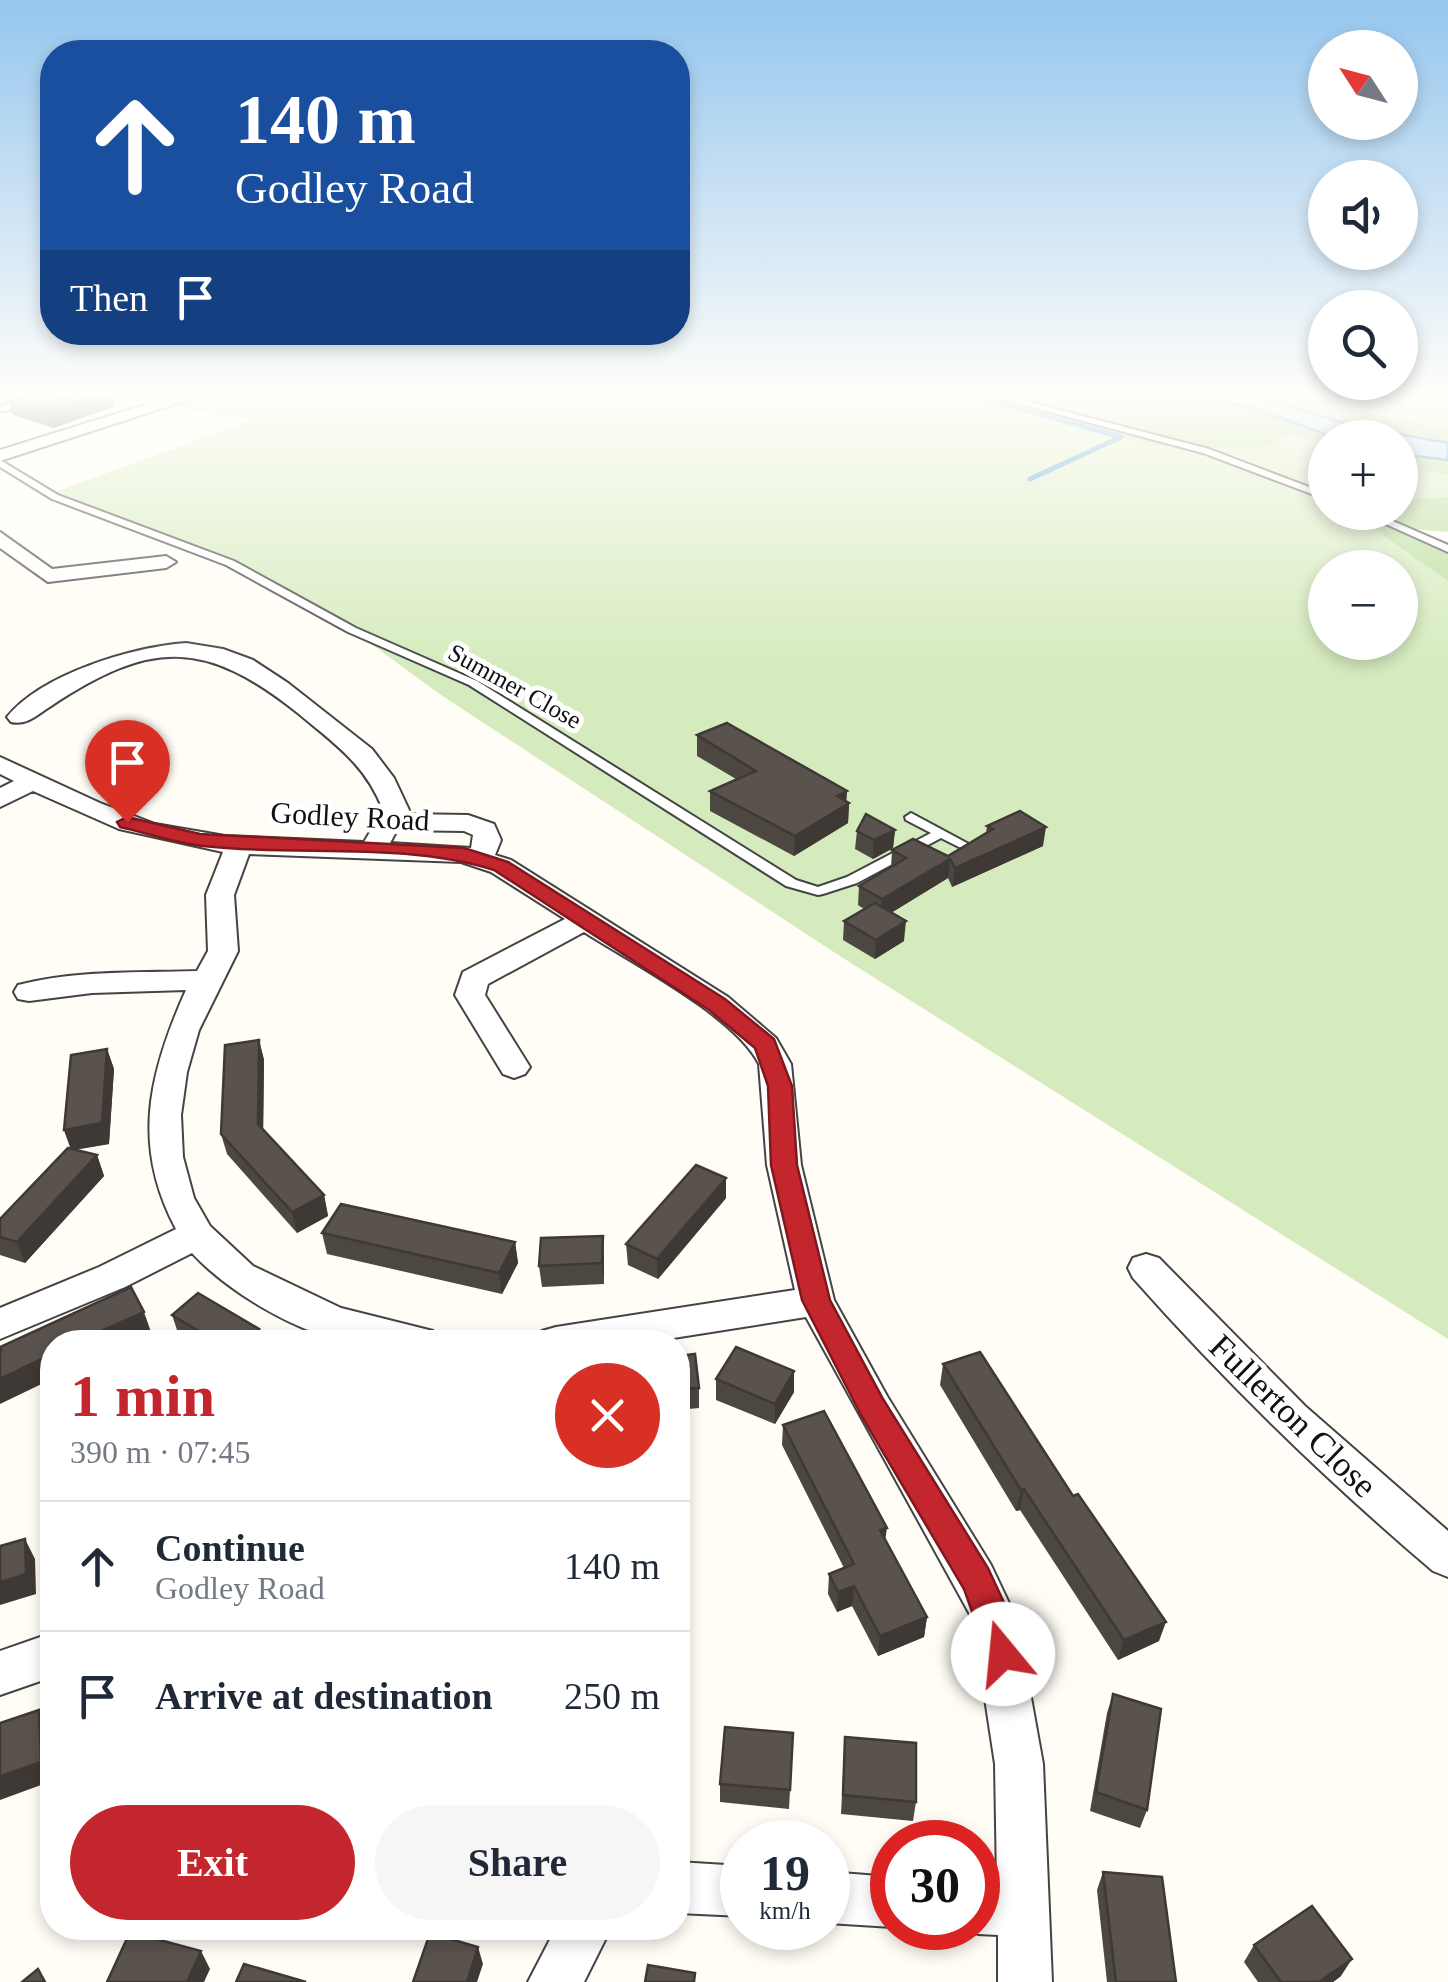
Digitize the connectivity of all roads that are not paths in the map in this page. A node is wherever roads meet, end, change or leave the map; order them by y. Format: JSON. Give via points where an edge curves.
{"nodes":[{"id":1,"x":36,"y":484,"type":"edge"},
{"id":2,"x":1404,"y":530,"type":"edge"},
{"id":3,"x":0,"y":538,"type":"edge"},
{"id":4,"x":1448,"y":546,"type":"edge"},
{"id":5,"x":166,"y":562,"type":"dead end"},
{"id":6,"x":10,"y":742,"type":"edge"},
{"id":7,"x":34,"y":780,"type":"junction"},
{"id":8,"x":0,"y":799,"type":"edge"},
{"id":9,"x":911,"y":818,"type":"dead end"},
{"id":10,"x":391,"y":822,"type":"junction"},
{"id":11,"x":941,"y":833,"type":"junction"},
{"id":12,"x":240,"y":843,"type":"junction"},
{"id":13,"x":373,"y":848,"type":"junction"},
{"id":14,"x":971,"y":850,"type":"edge"},
{"id":15,"x":480,"y":860,"type":"junction"},
{"id":16,"x":586,"y":919,"type":"junction"},
{"id":17,"x":205,"y":980,"type":"junction"},
{"id":18,"x":29,"y":992,"type":"dead end"},
{"id":19,"x":516,"y":1053,"type":"dead end"},
{"id":20,"x":195,"y":1234,"type":"junction"},
{"id":21,"x":1146,"y":1268,"type":"dead end"},
{"id":22,"x":816,"y":1300,"type":"junction"},
{"id":23,"x":0,"y":1324,"type":"edge"},
{"id":24,"x":352,"y":1330,"type":"edge"},
{"id":25,"x":630,"y":1330,"type":"edge"},
{"id":26,"x":1448,"y":1556,"type":"edge"},
{"id":27,"x":40,"y":1659,"type":"edge"},
{"id":28,"x":0,"y":1673,"type":"edge"},
{"id":29,"x":690,"y":1889,"type":"edge"},
{"id":30,"x":720,"y":1891,"type":"edge"},
{"id":31,"x":1002,"y":1909,"type":"edge"},
{"id":32,"x":579,"y":1940,"type":"edge"},
{"id":33,"x":555,"y":1982,"type":"edge"},
{"id":34,"x":1025,"y":1982,"type":"edge"}],
"edges":[{"from":1,"to":11,"type":"lane","name":"Summer Close","via":[[230,564],[352,630],[473,683],[791,883],[818,891],[852,880]]},
{"from":2,"to":4,"type":"lane"},
{"from":3,"to":5,"type":"street","via":[[48,576]]},
{"from":6,"to":7,"type":"street","name":"Godley Road"},
{"from":6,"to":10,"type":"street","via":[[54,694],[131,656],[202,649],[260,674],[363,751],[388,786],[396,810]]},
{"from":7,"to":8,"type":"street"},
{"from":7,"to":12,"type":"street","name":"Godley Road","via":[[150,830]]},
{"from":9,"to":11,"type":"lane"},
{"from":10,"to":13,"type":"street"},
{"from":10,"to":15,"type":"street","via":[[468,823],[485,830]]},
{"from":11,"to":14,"type":"lane"},
{"from":12,"to":13,"type":"street","name":"Godley Road"},
{"from":12,"to":17,"type":"street","via":[[217,904],[224,952]]},
{"from":13,"to":15,"type":"street","name":"Godley Road"},
{"from":15,"to":16,"type":"street","name":"Godley Road"},
{"from":16,"to":19,"type":"street","via":[[474,979],[470,995]]},
{"from":16,"to":22,"type":"street","name":"Godley Road","via":[[766,1044],[775,1064],[787,1181]]},
{"from":17,"to":18,"type":"street"},
{"from":17,"to":20,"type":"street","via":[[164,1095],[163,1158]]},
{"from":20,"to":23,"type":"street"},
{"from":20,"to":24,"type":"street","via":[[230,1270]]},
{"from":21,"to":26,"type":"street","name":"Fullerton Close","via":[[1373,1493]]},
{"from":22,"to":25,"type":"street"},
{"from":22,"to":31,"type":"street","name":"Godley Road","via":[[995,1620],[1018,1764]]},
{"from":27,"to":28,"type":"street"},
{"from":29,"to":30,"type":"street"},
{"from":31,"to":34,"type":"street","name":"Godley Road"},
{"from":32,"to":33,"type":"street"}]}
